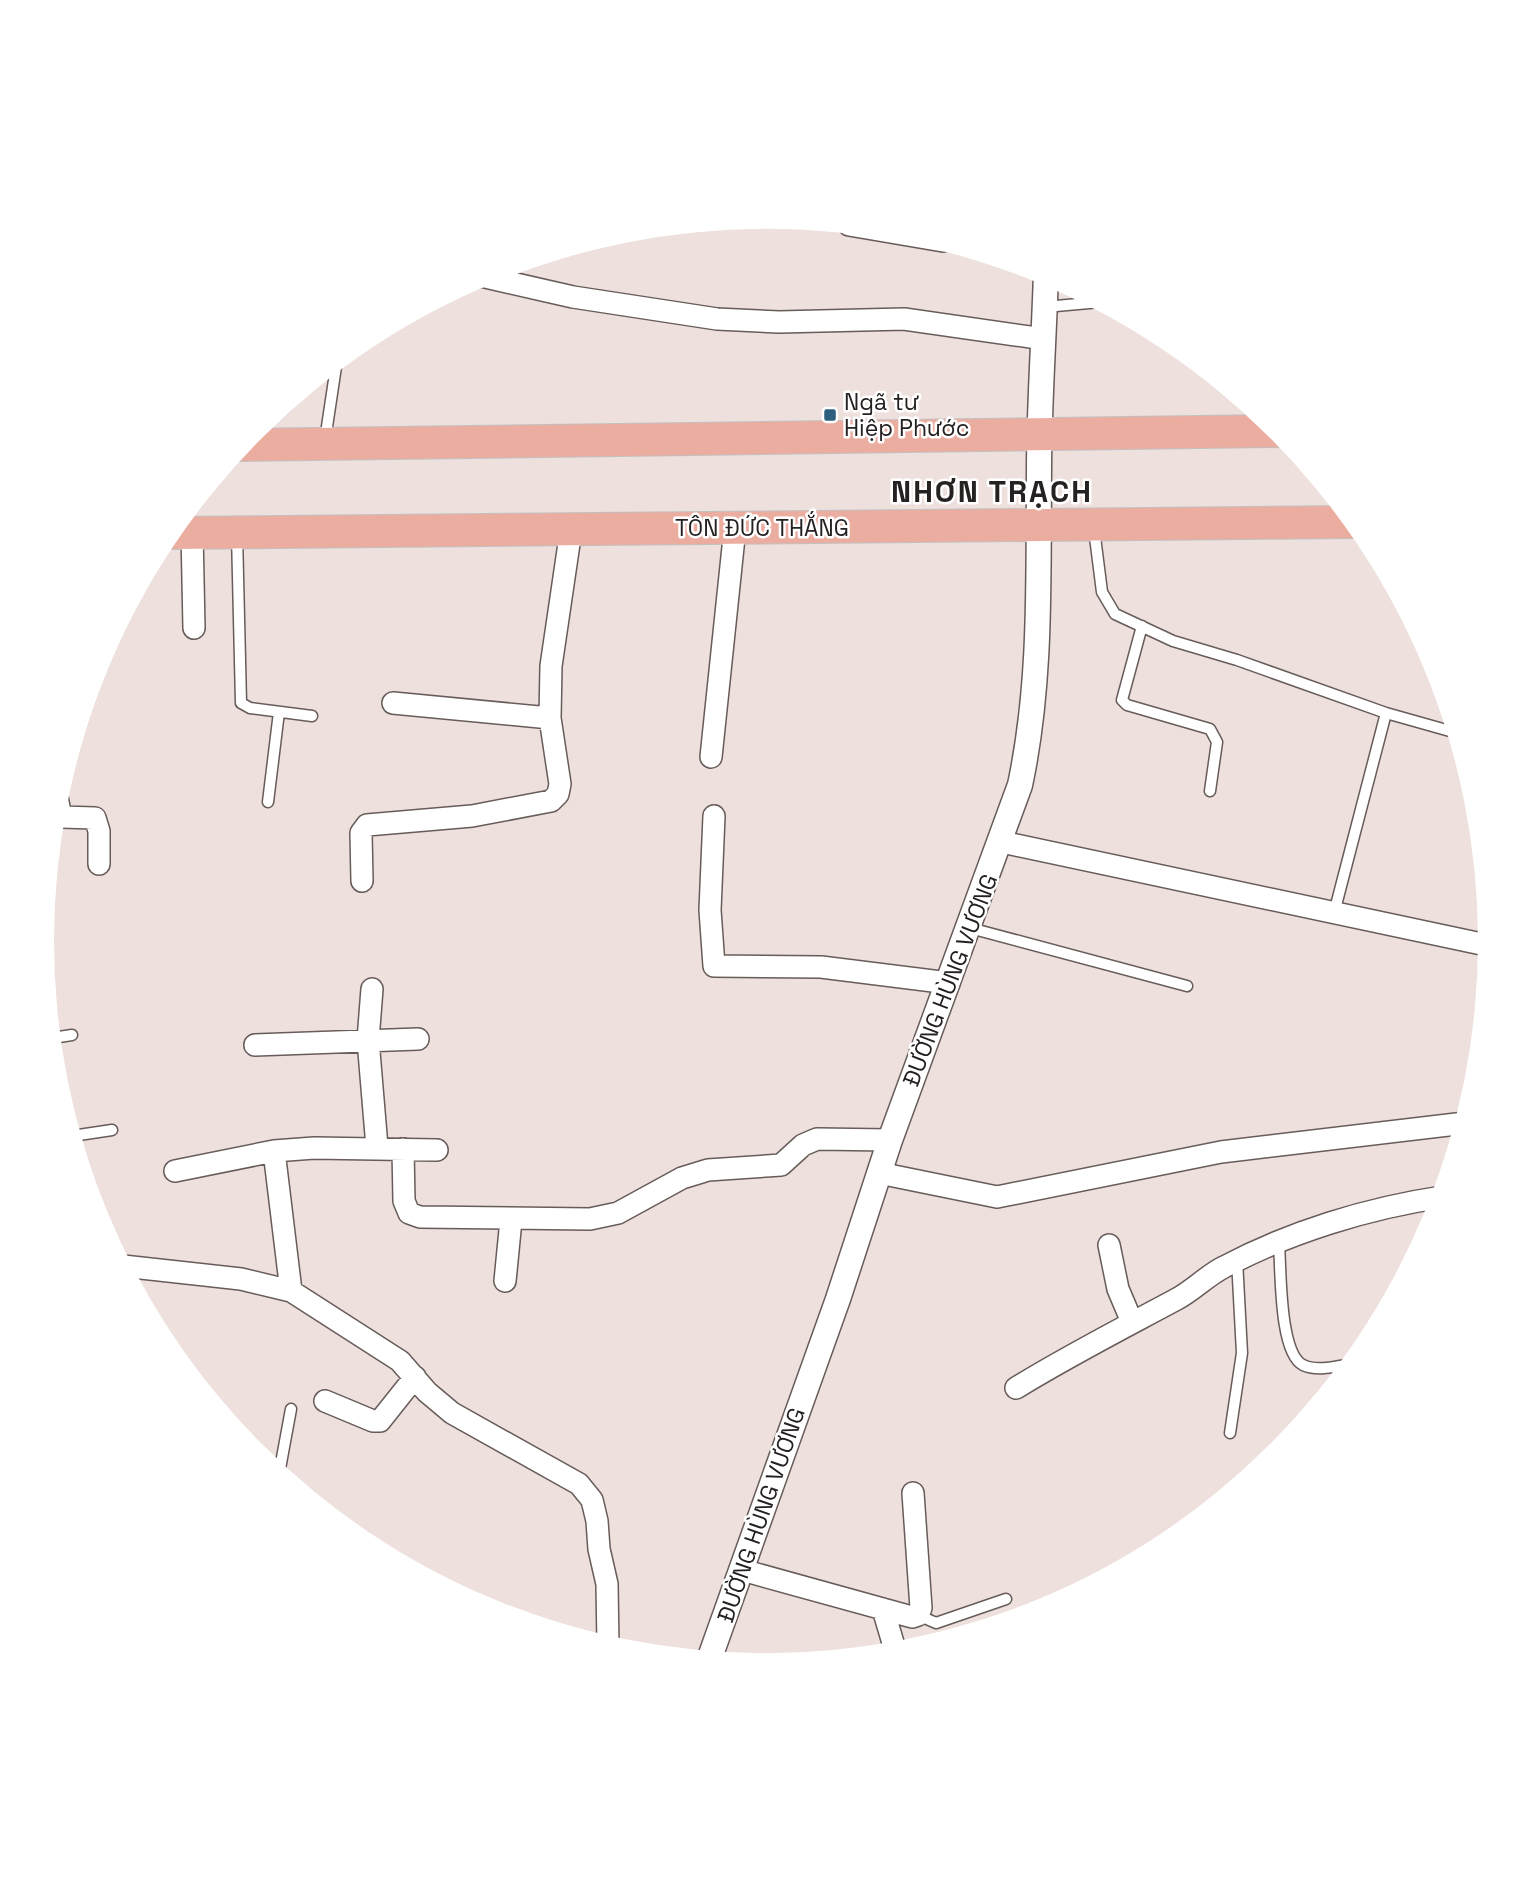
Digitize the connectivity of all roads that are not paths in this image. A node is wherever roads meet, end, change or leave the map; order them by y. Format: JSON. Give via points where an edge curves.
{"nodes":[{"id":1,"x":501,"y":281,"type":"edge"},
{"id":2,"x":1046,"y":286,"type":"edge"},
{"id":3,"x":1085,"y":303,"type":"edge"},
{"id":4,"x":1045,"y":307,"type":"junction"},
{"id":5,"x":1044,"y":339,"type":"junction"},
{"id":6,"x":335,"y":375,"type":"edge"},
{"id":7,"x":1264,"y":431,"type":"edge"},
{"id":8,"x":1039,"y":436,"type":"junction"},
{"id":9,"x":325,"y":443,"type":"junction"},
{"id":10,"x":256,"y":445,"type":"edge"},
{"id":11,"x":1343,"y":522,"type":"edge"},
{"id":12,"x":1093,"y":526,"type":"junction"},
{"id":13,"x":1039,"y":527,"type":"junction"},
{"id":14,"x":735,"y":528,"type":"junction"},
{"id":15,"x":571,"y":530,"type":"junction"},
{"id":16,"x":237,"y":531,"type":"junction"},
{"id":17,"x":183,"y":533,"type":"edge"},
{"id":18,"x":180,"y":536,"type":"edge"},
{"id":19,"x":1142,"y":626,"type":"junction"},
{"id":20,"x":194,"y":628,"type":"dead end"},
{"id":21,"x":393,"y":703,"type":"dead end"},
{"id":22,"x":279,"y":712,"type":"junction"},
{"id":23,"x":1385,"y":713,"type":"junction"},
{"id":24,"x":312,"y":716,"type":"dead end"},
{"id":25,"x":550,"y":718,"type":"junction"},
{"id":26,"x":1446,"y":730,"type":"edge"},
{"id":27,"x":711,"y":757,"type":"dead end"},
{"id":28,"x":1210,"y":791,"type":"dead end"},
{"id":29,"x":268,"y":802,"type":"dead end"},
{"id":30,"x":714,"y":816,"type":"dead end"},
{"id":31,"x":65,"y":817,"type":"edge"},
{"id":32,"x":1002,"y":842,"type":"junction"},
{"id":33,"x":99,"y":864,"type":"dead end"},
{"id":34,"x":362,"y":881,"type":"dead end"},
{"id":35,"x":1334,"y":913,"type":"junction"},
{"id":36,"x":970,"y":928,"type":"junction"},
{"id":37,"x":1479,"y":944,"type":"edge"},
{"id":38,"x":949,"y":983,"type":"junction"},
{"id":39,"x":1187,"y":986,"type":"dead end"},
{"id":40,"x":372,"y":989,"type":"dead end"},
{"id":41,"x":72,"y":1035,"type":"dead end"},
{"id":42,"x":60,"y":1037,"type":"edge"},
{"id":43,"x":418,"y":1039,"type":"dead end"},
{"id":44,"x":368,"y":1040,"type":"junction"},
{"id":45,"x":255,"y":1045,"type":"dead end"},
{"id":46,"x":1454,"y":1124,"type":"edge"},
{"id":47,"x":111,"y":1130,"type":"dead end"},
{"id":48,"x":82,"y":1135,"type":"edge"},
{"id":49,"x":890,"y":1140,"type":"junction"},
{"id":50,"x":377,"y":1147,"type":"junction"},
{"id":51,"x":403,"y":1149,"type":"junction"},
{"id":52,"x":437,"y":1150,"type":"dead end"},
{"id":53,"x":274,"y":1151,"type":"junction"},
{"id":54,"x":175,"y":1171,"type":"dead end"},
{"id":55,"x":879,"y":1173,"type":"junction"},
{"id":56,"x":1431,"y":1198,"type":"edge"},
{"id":57,"x":511,"y":1220,"type":"junction"},
{"id":58,"x":1279,"y":1244,"type":"junction"},
{"id":59,"x":1110,"y":1245,"type":"dead end"},
{"id":60,"x":1237,"y":1260,"type":"junction"},
{"id":61,"x":134,"y":1267,"type":"edge"},
{"id":62,"x":505,"y":1281,"type":"dead end"},
{"id":63,"x":291,"y":1291,"type":"junction"},
{"id":64,"x":1132,"y":1322,"type":"junction"},
{"id":65,"x":1339,"y":1366,"type":"edge"},
{"id":66,"x":415,"y":1377,"type":"junction"},
{"id":67,"x":1016,"y":1388,"type":"dead end"},
{"id":68,"x":325,"y":1401,"type":"dead end"},
{"id":69,"x":291,"y":1409,"type":"dead end"},
{"id":70,"x":1230,"y":1433,"type":"dead end"},
{"id":71,"x":281,"y":1462,"type":"edge"},
{"id":72,"x":913,"y":1493,"type":"dead end"},
{"id":73,"x":742,"y":1570,"type":"junction"},
{"id":74,"x":1006,"y":1599,"type":"dead end"},
{"id":75,"x":883,"y":1609,"type":"junction"},
{"id":76,"x":918,"y":1615,"type":"junction"},
{"id":77,"x":608,"y":1635,"type":"edge"},
{"id":78,"x":893,"y":1642,"type":"edge"},
{"id":79,"x":712,"y":1651,"type":"edge"}],
"edges":[{"from":1,"to":5,"type":"street","via":[[573,297],[717,319],[904,319]]},
{"from":2,"to":4,"type":"street","name":"ĐƯỜNG HÙNG VƯƠNG"},
{"from":3,"to":4,"type":"lane"},
{"from":4,"to":5,"type":"street","name":"ĐƯỜNG HÙNG VƯƠNG"},
{"from":5,"to":8,"type":"street","name":"ĐƯỜNG HÙNG VƯƠNG"},
{"from":6,"to":9,"type":"lane"},
{"from":7,"to":8,"type":"main road"},
{"from":8,"to":9,"type":"main road"},
{"from":8,"to":13,"type":"street","name":"ĐƯỜNG HÙNG VƯƠNG"},
{"from":9,"to":10,"type":"main road"},
{"from":11,"to":12,"type":"main road","name":"TÔN ĐỨC THẮNG"},
{"from":12,"to":13,"type":"main road","name":"TÔN ĐỨC THẮNG"},
{"from":12,"to":19,"type":"lane","via":[[1107,605],[1115,614]]},
{"from":13,"to":14,"type":"main road","name":"TÔN ĐỨC THẮNG"},
{"from":13,"to":32,"type":"street","name":"ĐƯỜNG HÙNG VƯƠNG","via":[[1028,746]]},
{"from":14,"to":15,"type":"main road","name":"TÔN ĐỨC THẮNG"},
{"from":14,"to":27,"type":"street"},
{"from":15,"to":16,"type":"main road","name":"TÔN ĐỨC THẮNG"},
{"from":15,"to":25,"type":"street","via":[[553,645]]},
{"from":16,"to":17,"type":"main road","name":"TÔN ĐỨC THẮNG"},
{"from":16,"to":22,"type":"lane","via":[[241,703]]},
{"from":18,"to":20,"type":"street"},
{"from":19,"to":23,"type":"lane","via":[[1173,641]]},
{"from":19,"to":28,"type":"lane","via":[[1122,700],[1210,729],[1217,742]]},
{"from":21,"to":25,"type":"street"},
{"from":22,"to":24,"type":"lane"},
{"from":22,"to":29,"type":"lane"},
{"from":23,"to":26,"type":"lane"},
{"from":23,"to":35,"type":"lane"},
{"from":25,"to":34,"type":"street","via":[[560,784],[551,801],[461,818],[367,825],[361,833]]},
{"from":30,"to":38,"type":"street","via":[[710,910],[714,966],[821,967]]},
{"from":31,"to":33,"type":"street","via":[[95,818]]},
{"from":32,"to":35,"type":"street"},
{"from":32,"to":36,"type":"street","name":"ĐƯỜNG HÙNG VƯƠNG"},
{"from":35,"to":37,"type":"street"},
{"from":36,"to":38,"type":"street","name":"ĐƯỜNG HÙNG VƯƠNG"},
{"from":36,"to":39,"type":"lane"},
{"from":38,"to":49,"type":"street","name":"ĐƯỜNG HÙNG VƯƠNG"},
{"from":40,"to":44,"type":"street"},
{"from":41,"to":42,"type":"lane"},
{"from":43,"to":44,"type":"street"},
{"from":44,"to":45,"type":"street"},
{"from":44,"to":50,"type":"street"},
{"from":46,"to":55,"type":"street","via":[[1221,1152],[997,1198]]},
{"from":47,"to":48,"type":"lane"},
{"from":49,"to":55,"type":"street","name":"ĐƯỜNG HÙNG VƯƠNG"},
{"from":49,"to":57,"type":"street","via":[[817,1139],[803,1144],[781,1165],[708,1170],[682,1178],[618,1213],[579,1220]]},
{"from":50,"to":51,"type":"street"},
{"from":50,"to":53,"type":"street"},
{"from":51,"to":52,"type":"street"},
{"from":51,"to":57,"type":"street","via":[[404,1201],[409,1213]]},
{"from":53,"to":54,"type":"street"},
{"from":53,"to":63,"type":"street"},
{"from":55,"to":73,"type":"street","name":"ĐƯỜNG HÙNG VƯƠNG"},
{"from":56,"to":58,"type":"street","via":[[1364,1213]]},
{"from":57,"to":62,"type":"street"},
{"from":58,"to":60,"type":"street"},
{"from":58,"to":65,"type":"lane","via":[[1285,1329],[1296,1361],[1318,1368]]},
{"from":59,"to":64,"type":"street","via":[[1118,1289]]},
{"from":60,"to":64,"type":"street"},
{"from":60,"to":70,"type":"lane","via":[[1242,1353]]},
{"from":61,"to":63,"type":"street","via":[[241,1279]]},
{"from":63,"to":66,"type":"street","via":[[400,1361]]},
{"from":64,"to":67,"type":"street"},
{"from":66,"to":68,"type":"street","via":[[380,1421]]},
{"from":66,"to":77,"type":"street","via":[[452,1413],[588,1492],[607,1584]]},
{"from":69,"to":71,"type":"lane"},
{"from":72,"to":76,"type":"street"},
{"from":73,"to":75,"type":"street"},
{"from":73,"to":79,"type":"street","name":"ĐƯỜNG HÙNG VƯƠNG"},
{"from":74,"to":76,"type":"lane","via":[[936,1623]]},
{"from":75,"to":76,"type":"street"},
{"from":75,"to":78,"type":"street"}]}
